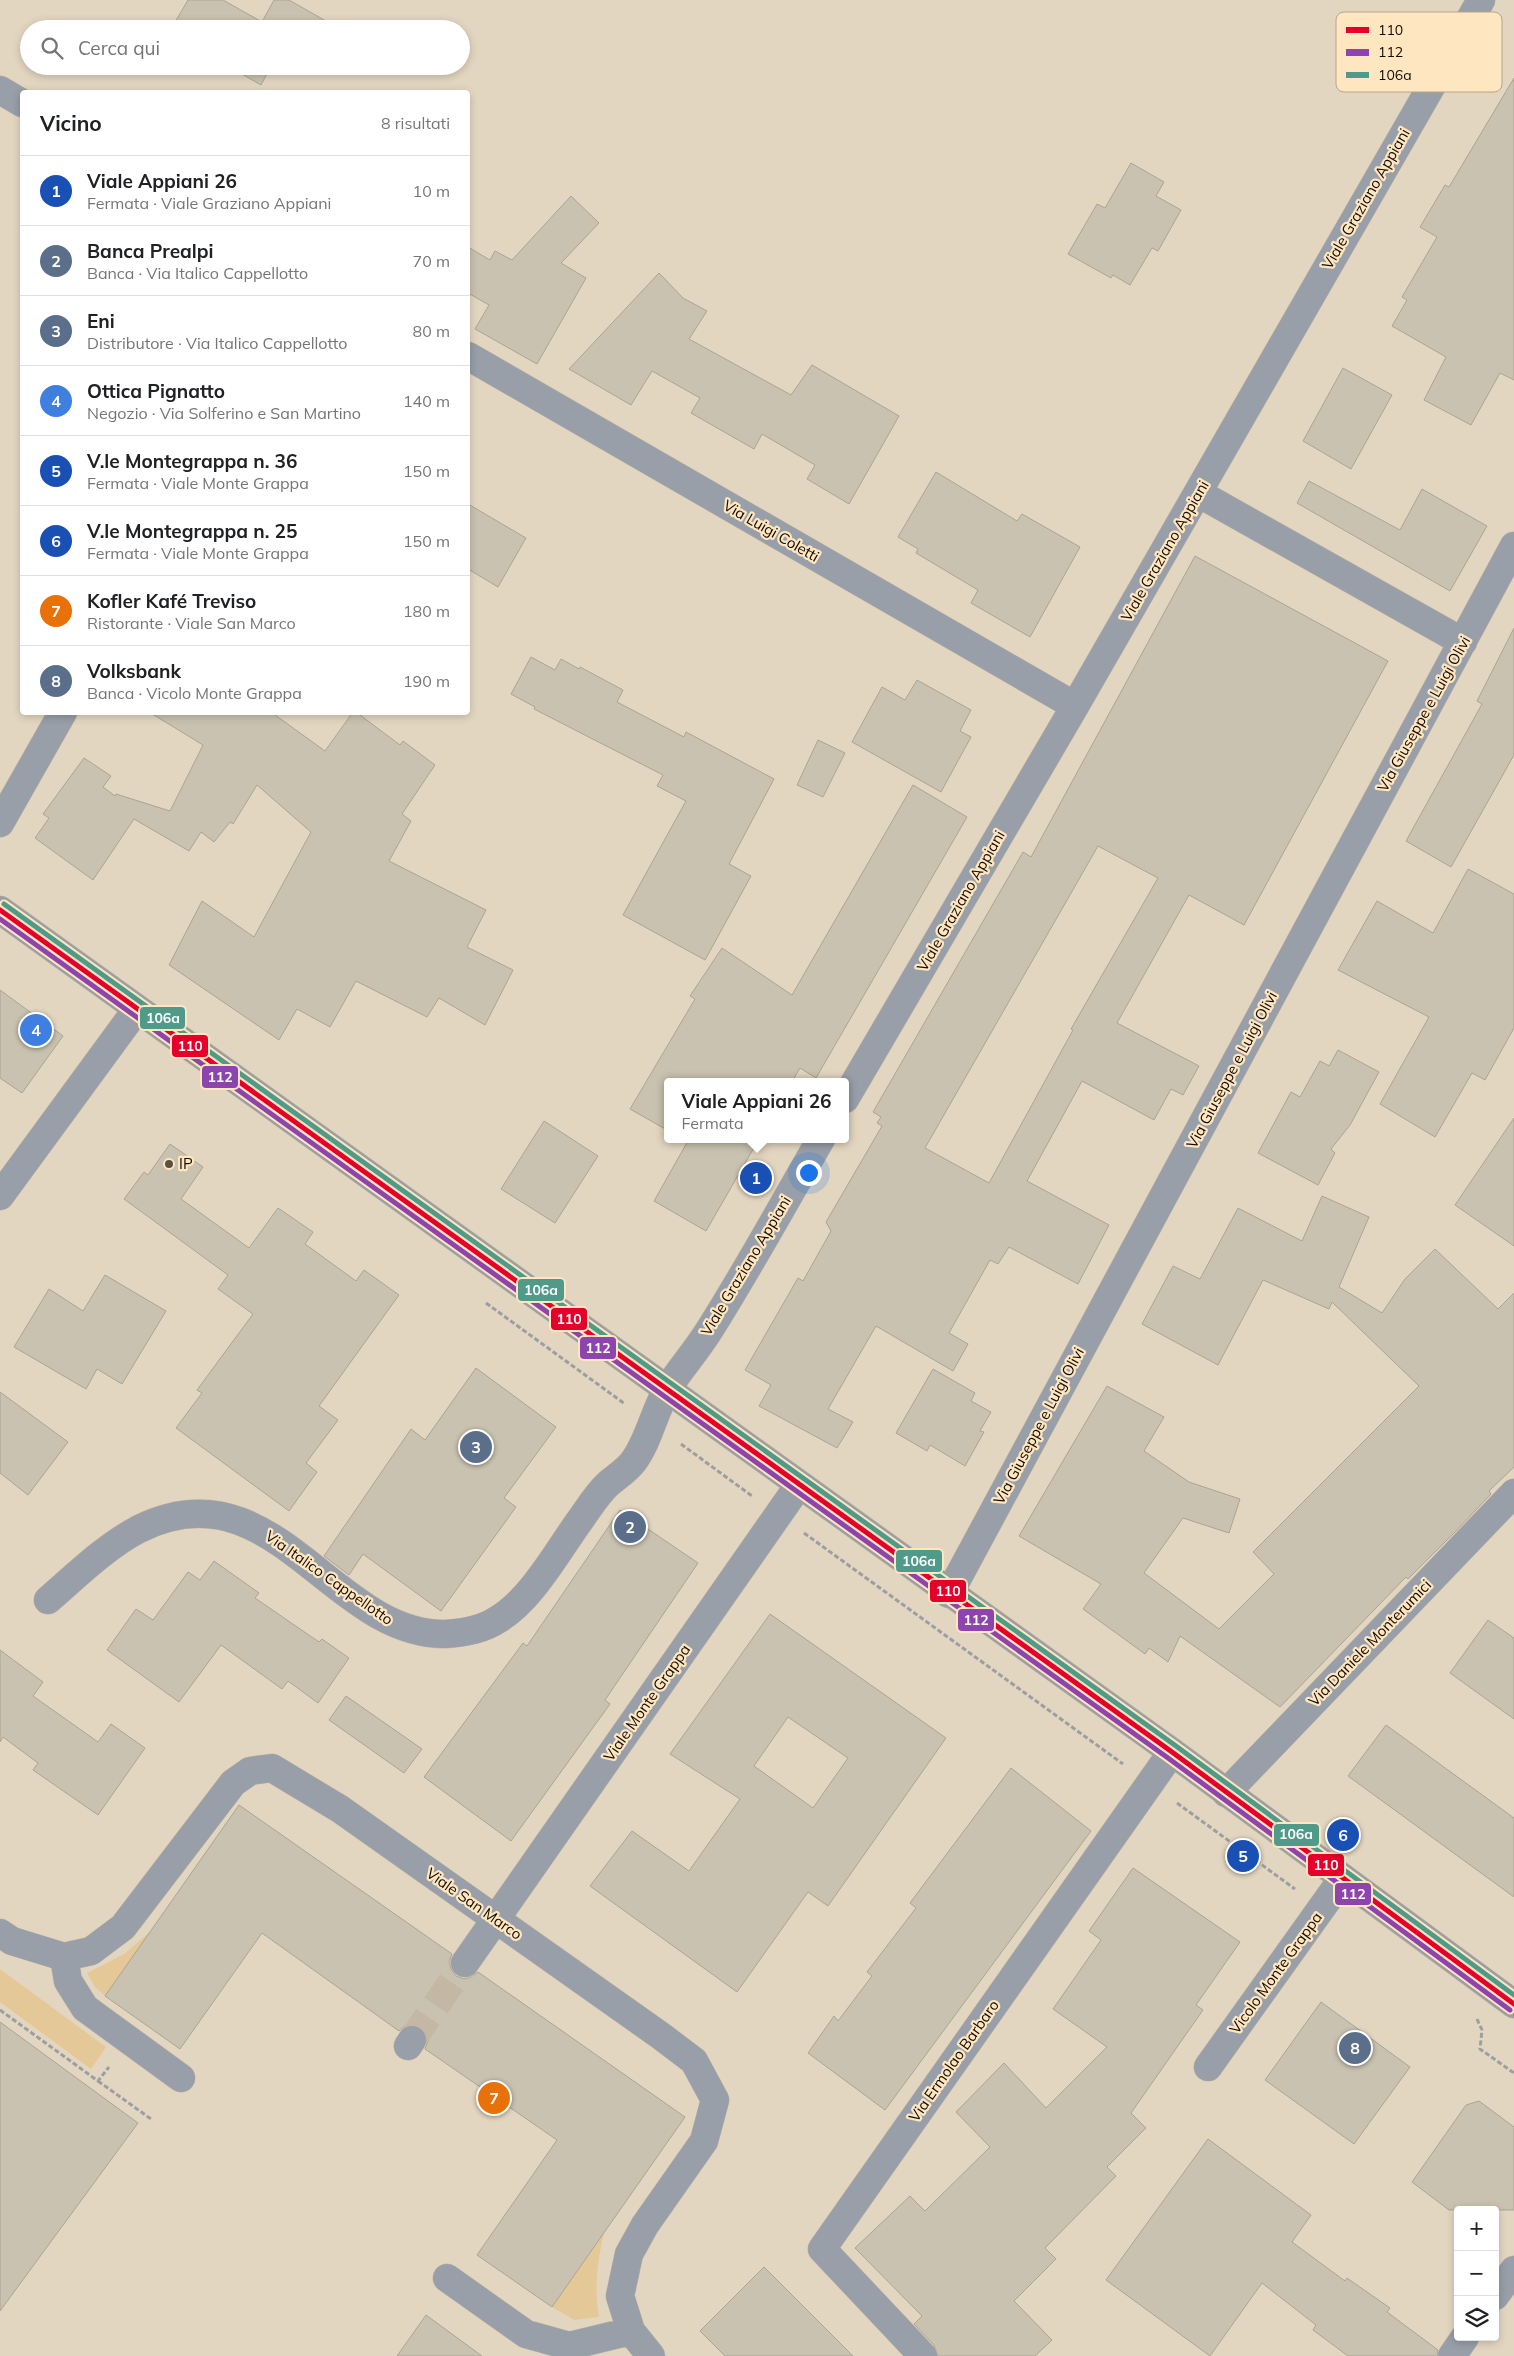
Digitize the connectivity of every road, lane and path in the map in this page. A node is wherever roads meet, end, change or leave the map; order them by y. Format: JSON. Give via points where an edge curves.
{"nodes":[{"id":1,"x":1481,"y":0,"type":"edge"},
{"id":2,"x":1474,"y":12,"type":"edge"},
{"id":3,"x":0,"y":90,"type":"edge"},
{"id":4,"x":1428,"y":92,"type":"edge"},
{"id":5,"x":20,"y":102,"type":"edge"},
{"id":6,"x":470,"y":357,"type":"edge"},
{"id":7,"x":1198,"y":493,"type":"junction"},
{"id":8,"x":1514,"y":546,"type":"edge"},
{"id":9,"x":1463,"y":642,"type":"junction"},
{"id":10,"x":1075,"y":706,"type":"junction"},
{"id":11,"x":61,"y":715,"type":"edge"},
{"id":12,"x":0,"y":823,"type":"edge"},
{"id":13,"x":0,"y":910,"type":"edge"},
{"id":14,"x":138,"y":1009,"type":"junction"},
{"id":15,"x":849,"y":1092,"type":"edge"},
{"id":16,"x":819,"y":1143,"type":"edge"},
{"id":17,"x":0,"y":1196,"type":"edge"},
{"id":18,"x":667,"y":1390,"type":"junction"},
{"id":19,"x":693,"y":1453,"type":"dead end"},
{"id":20,"x":799,"y":1485,"type":"junction"},
{"id":21,"x":1514,"y":1493,"type":"edge"},
{"id":22,"x":754,"y":1497,"type":"dead end"},
{"id":23,"x":949,"y":1594,"type":"junction"},
{"id":24,"x":48,"y":1600,"type":"dead end"},
{"id":25,"x":1172,"y":1752,"type":"junction"},
{"id":26,"x":1226,"y":1793,"type":"junction"},
{"id":27,"x":1343,"y":1878,"type":"junction"},
{"id":28,"x":495,"y":1920,"type":"junction"},
{"id":29,"x":0,"y":1932,"type":"edge"},
{"id":30,"x":64,"y":1957,"type":"junction"},
{"id":31,"x":465,"y":1963,"type":"tunnel mouth"},
{"id":32,"x":1514,"y":2004,"type":"edge"},
{"id":33,"x":0,"y":2010,"type":"edge"},
{"id":34,"x":128,"y":2040,"type":"junction"},
{"id":35,"x":1480,"y":2049,"type":"dead end"},
{"id":36,"x":1208,"y":2067,"type":"dead end"},
{"id":37,"x":1514,"y":2073,"type":"edge"},
{"id":38,"x":181,"y":2078,"type":"dead end"},
{"id":39,"x":98,"y":2081,"type":"junction"},
{"id":40,"x":151,"y":2119,"type":"dead end"},
{"id":41,"x":1514,"y":2270,"type":"edge"},
{"id":42,"x":448,"y":2278,"type":"dead end"},
{"id":43,"x":1499,"y":2291,"type":"edge"},
{"id":44,"x":631,"y":2331,"type":"junction"},
{"id":45,"x":1462,"y":2341,"type":"edge"},
{"id":46,"x":651,"y":2356,"type":"edge"},
{"id":47,"x":923,"y":2356,"type":"edge"},
{"id":48,"x":1452,"y":2356,"type":"edge"}],
"edges":[{"from":1,"to":2,"type":"street","name":"Viale Graziano Appiani"},
{"from":3,"to":5,"type":"street"},
{"from":4,"to":7,"type":"street","name":"Viale Graziano Appiani"},
{"from":6,"to":10,"type":"street","name":"Via Luigi Coletti"},
{"from":7,"to":9,"type":"street"},
{"from":7,"to":10,"type":"street","name":"Viale Graziano Appiani"},
{"from":8,"to":9,"type":"street","name":"Via Giuseppe e Luigi Olivi"},
{"from":9,"to":23,"type":"street","name":"Via Giuseppe e Luigi Olivi"},
{"from":10,"to":15,"type":"street","name":"Viale Graziano Appiani"},
{"from":11,"to":12,"type":"street"},
{"from":13,"to":14,"type":"main road"},
{"from":14,"to":17,"type":"street"},
{"from":14,"to":18,"type":"main road"},
{"from":16,"to":18,"type":"street","name":"Viale Graziano Appiani","via":[[709,1331]]},
{"from":18,"to":20,"type":"main road"},
{"from":18,"to":24,"type":"street","name":"Via Italico Cappellotto","via":[[631,1465],[603,1490],[512,1610],[496,1622],[475,1630],[435,1634],[399,1626],[366,1606],[265,1532],[234,1519],[204,1514],[174,1518],[140,1529],[106,1550]]},
{"from":19,"to":22,"type":"path"},
{"from":20,"to":23,"type":"main road"},
{"from":20,"to":28,"type":"street","name":"Viale Monte Grappa"},
{"from":21,"to":26,"type":"street","name":"Via Daniele Monterumici"},
{"from":23,"to":25,"type":"main road"},
{"from":25,"to":26,"type":"main road"},
{"from":25,"to":47,"type":"street","name":"Via Ermolao Barbaro","via":[[822,2249]]},
{"from":26,"to":27,"type":"main road"},
{"from":27,"to":32,"type":"main road"},
{"from":27,"to":36,"type":"street","name":"Vicolo Monte Grappa"},
{"from":28,"to":30,"type":"street","name":"Viale San Marco","via":[[340,1810],[272,1768],[250,1771],[233,1783],[123,1927],[91,1951]]},
{"from":28,"to":31,"type":"street","name":"Viale Monte Grappa"},
{"from":28,"to":44,"type":"street","name":"Viale San Marco","via":[[654,2030],[694,2062],[715,2100],[704,2141],[645,2225],[629,2254],[620,2296]]},
{"from":29,"to":30,"type":"street","name":"Viale San Marco","via":[[12,1941]]},
{"from":30,"to":34,"type":"street","via":[[68,1980],[85,2008]]},
{"from":33,"to":39,"type":"path"},
{"from":34,"to":38,"type":"street"},
{"from":34,"to":39,"type":"path"},
{"from":35,"to":37,"type":"path"},
{"from":39,"to":40,"type":"path"},
{"from":41,"to":43,"type":"street"},
{"from":42,"to":44,"type":"street","via":[[526,2334],[569,2346]]},
{"from":44,"to":46,"type":"street","name":"Viale San Marco"},
{"from":45,"to":48,"type":"street"}]}
